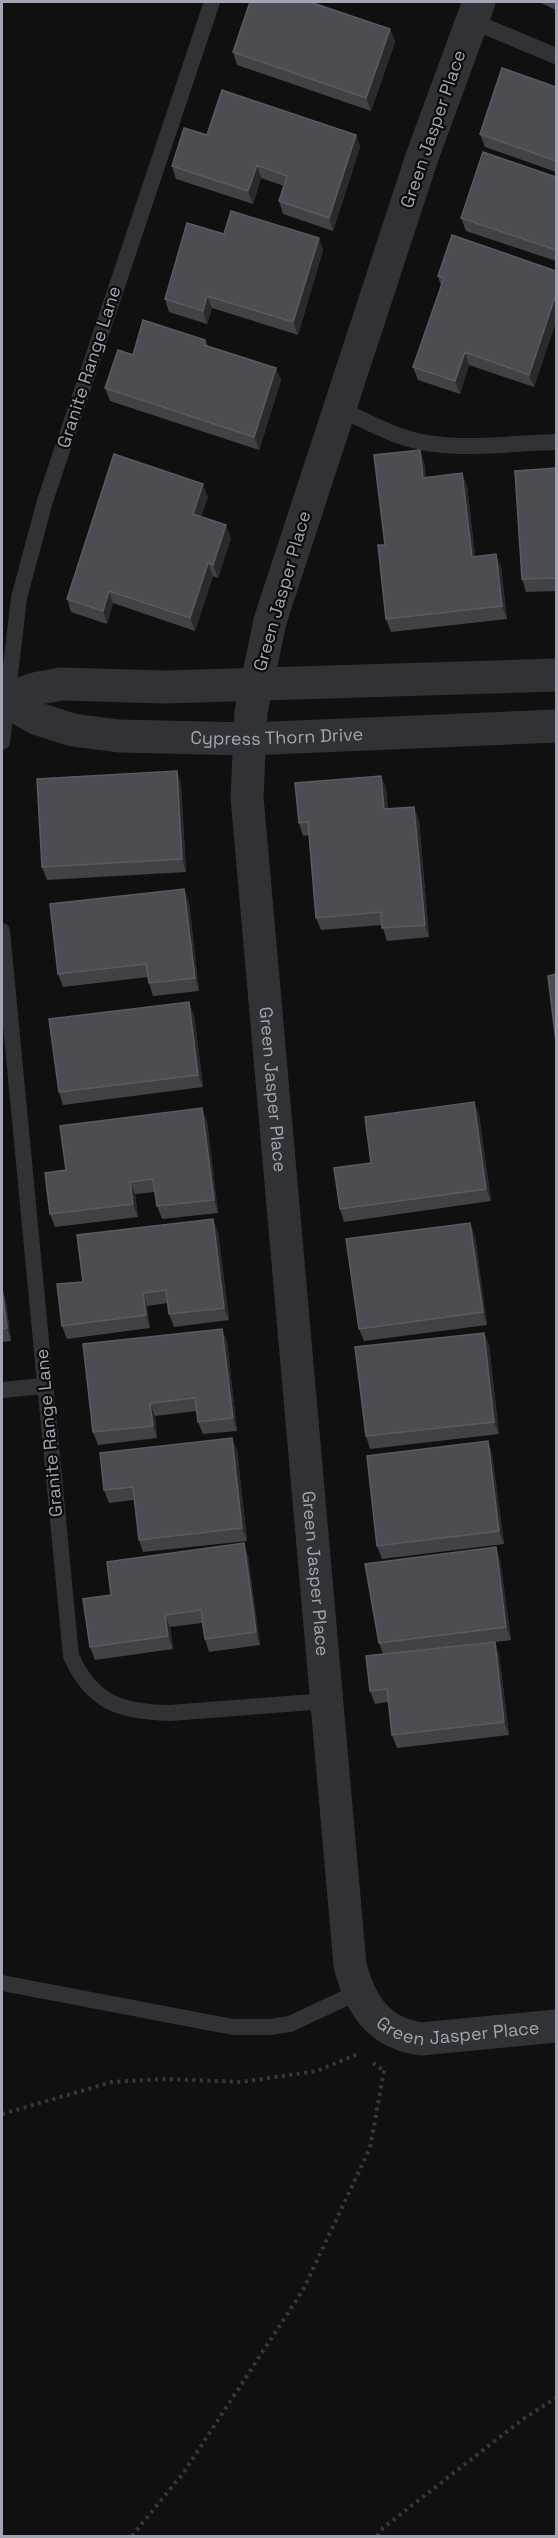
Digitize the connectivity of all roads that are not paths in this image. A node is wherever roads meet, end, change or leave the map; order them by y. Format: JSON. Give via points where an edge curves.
{"nodes":[{"id":1,"x":212,"y":2,"type":"edge"},
{"id":2,"x":475,"y":11,"type":"edge"},
{"id":3,"x":556,"y":56,"type":"edge"},
{"id":4,"x":339,"y":408,"type":"junction"},
{"id":5,"x":556,"y":441,"type":"edge"},
{"id":6,"x":556,"y":675,"type":"edge"},
{"id":7,"x":256,"y":684,"type":"junction"},
{"id":8,"x":3,"y":699,"type":"edge"},
{"id":9,"x":556,"y":726,"type":"edge"},
{"id":10,"x":249,"y":739,"type":"junction"},
{"id":11,"x":2,"y":742,"type":"edge"},
{"id":12,"x":2,"y":931,"type":"edge"},
{"id":13,"x":44,"y":1386,"type":"junction"},
{"id":14,"x":2,"y":1390,"type":"edge"},
{"id":15,"x":326,"y":1701,"type":"junction"},
{"id":16,"x":2,"y":1983,"type":"edge"},
{"id":17,"x":358,"y":1992,"type":"junction"},
{"id":18,"x":556,"y":2026,"type":"edge"}],
"edges":[{"from":1,"to":8,"type":"lane","name":"Granite Range Lane","via":[[45,501],[19,598]]},
{"from":2,"to":3,"type":"lane"},
{"from":2,"to":4,"type":"street","name":"Green Jasper Place"},
{"from":4,"to":5,"type":"lane","via":[[419,441]]},
{"from":4,"to":7,"type":"street","name":"Green Jasper Place","via":[[270,621]]},
{"from":6,"to":7,"type":"street"},
{"from":7,"to":8,"type":"street","via":[[61,684]]},
{"from":7,"to":10,"type":"street","name":"Green Jasper Place"},
{"from":8,"to":10,"type":"street","name":"Cypress Thorn Drive","via":[[38,719],[73,730],[119,736]]},
{"from":8,"to":11,"type":"lane","name":"Granite Range Lane"},
{"from":9,"to":10,"type":"street","name":"Cypress Thorn Drive"},
{"from":10,"to":15,"type":"street","name":"Green Jasper Place","via":[[250,846]]},
{"from":12,"to":13,"type":"lane","name":"Granite Range Lane"},
{"from":13,"to":14,"type":"lane"},
{"from":13,"to":15,"type":"lane","name":"Granite Range Lane","via":[[71,1656],[79,1675],[92,1690],[106,1701],[144,1712]]},
{"from":15,"to":17,"type":"street","name":"Green Jasper Place","via":[[346,1939]]},
{"from":16,"to":17,"type":"lane","via":[[251,2028],[290,2024]]},
{"from":17,"to":18,"type":"street","name":"Green Jasper Place","via":[[377,2019],[406,2037],[421,2039]]}]}
